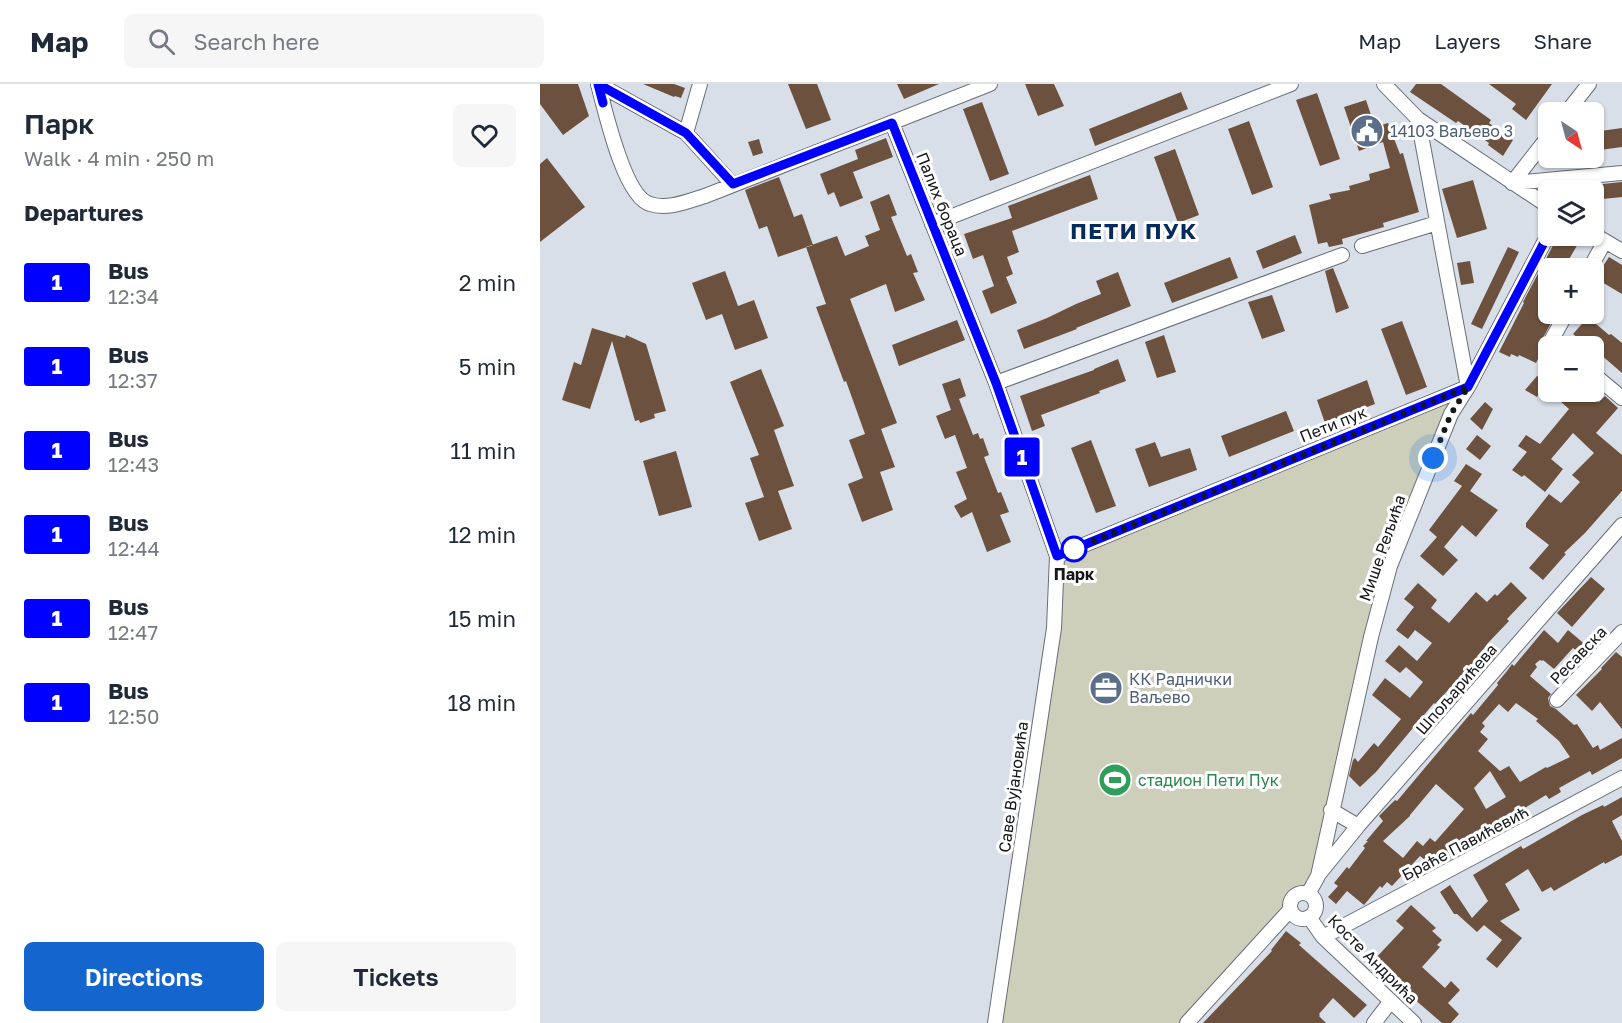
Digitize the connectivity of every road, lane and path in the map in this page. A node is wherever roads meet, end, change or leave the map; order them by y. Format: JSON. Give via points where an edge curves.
{"nodes":[{"id":1,"x":598,"y":84,"type":"edge"},
{"id":2,"x":700,"y":84,"type":"edge"},
{"id":3,"x":990,"y":84,"type":"edge"},
{"id":4,"x":1291,"y":84,"type":"edge"},
{"id":5,"x":1384,"y":84,"type":"edge"},
{"id":6,"x":1589,"y":84,"type":"edge"},
{"id":7,"x":1575,"y":102,"type":"edge"},
{"id":8,"x":1418,"y":119,"type":"junction"},
{"id":9,"x":892,"y":123,"type":"junction"},
{"id":10,"x":686,"y":133,"type":"junction"},
{"id":11,"x":1538,"y":150,"type":"edge"},
{"id":12,"x":1622,"y":173,"type":"edge"},
{"id":13,"x":1512,"y":183,"type":"junction"},
{"id":14,"x":733,"y":184,"type":"junction"},
{"id":15,"x":1538,"y":200,"type":"edge"},
{"id":16,"x":1437,"y":223,"type":"junction"},
{"id":17,"x":932,"y":224,"type":"junction"},
{"id":18,"x":1604,"y":241,"type":"edge"},
{"id":19,"x":1362,"y":246,"type":"dead end"},
{"id":20,"x":1542,"y":246,"type":"edge"},
{"id":21,"x":1622,"y":251,"type":"edge"},
{"id":22,"x":1342,"y":255,"type":"dead end"},
{"id":23,"x":996,"y":383,"type":"junction"},
{"id":24,"x":1604,"y":383,"type":"edge"},
{"id":25,"x":1468,"y":387,"type":"junction"},
{"id":26,"x":1622,"y":398,"type":"edge"},
{"id":27,"x":1622,"y":525,"type":"edge"},
{"id":28,"x":1057,"y":556,"type":"junction"},
{"id":29,"x":1622,"y":632,"type":"edge"},
{"id":30,"x":1557,"y":700,"type":"dead end"},
{"id":31,"x":1622,"y":778,"type":"edge"},
{"id":32,"x":1331,"y":810,"type":"junction"},
{"id":33,"x":1358,"y":826,"type":"junction"},
{"id":34,"x":1318,"y":876,"type":"junction"},
{"id":35,"x":1308,"y":894,"type":"junction"},
{"id":36,"x":1290,"y":910,"type":"junction"},
{"id":37,"x":1309,"y":917,"type":"junction"},
{"id":38,"x":1323,"y":937,"type":"junction"},
{"id":39,"x":1390,"y":1001,"type":"junction"},
{"id":40,"x":995,"y":1023,"type":"edge"},
{"id":41,"x":1187,"y":1023,"type":"edge"},
{"id":42,"x":1374,"y":1023,"type":"edge"},
{"id":43,"x":1414,"y":1023,"type":"edge"}],
"edges":[{"from":1,"to":10,"type":"street"},
{"from":1,"to":14,"type":"street","via":[[620,160],[636,194],[649,204],[671,206]]},
{"from":2,"to":10,"type":"street"},
{"from":3,"to":9,"type":"street"},
{"from":4,"to":17,"type":"street"},
{"from":5,"to":8,"type":"street"},
{"from":6,"to":7,"type":"street"},
{"from":8,"to":13,"type":"street"},
{"from":8,"to":16,"type":"street"},
{"from":9,"to":14,"type":"street"},
{"from":9,"to":17,"type":"street","name":"Палих бораца"},
{"from":10,"to":14,"type":"street"},
{"from":11,"to":13,"type":"street"},
{"from":12,"to":13,"type":"street"},
{"from":13,"to":15,"type":"street"},
{"from":16,"to":19,"type":"street"},
{"from":16,"to":25,"type":"street"},
{"from":17,"to":23,"type":"street","name":"Палих бораца"},
{"from":18,"to":21,"type":"street"},
{"from":20,"to":25,"type":"street","name":"Мише Рељића"},
{"from":22,"to":23,"type":"street"},
{"from":23,"to":28,"type":"street","name":"Палих бораца"},
{"from":24,"to":26,"type":"street"},
{"from":25,"to":28,"type":"street","name":"Пети пук"},
{"from":25,"to":32,"type":"street","name":"Мише Рељића","via":[[1451,414],[1390,566]]},
{"from":27,"to":33,"type":"street","name":"Шпољарићева"},
{"from":28,"to":40,"type":"street","name":"Саве Вујановића","via":[[1054,628]]},
{"from":29,"to":30,"type":"street","name":"Ресавска"},
{"from":31,"to":38,"type":"street","name":"Браће Павићевић"},
{"from":32,"to":33,"type":"street"},
{"from":32,"to":34,"type":"street","name":"Мише Рељића"},
{"from":33,"to":34,"type":"street","name":"Шпољарићева"},
{"from":34,"to":35,"type":"street","name":"Мише Рељића"},
{"from":35,"to":36,"type":"street","via":[[1293,898]]},
{"from":35,"to":37,"type":"street","via":[[1315,904]]},
{"from":36,"to":37,"type":"street","via":[[1298,918]]},
{"from":36,"to":41,"type":"street"},
{"from":37,"to":38,"type":"street","name":"Косте Андрића"},
{"from":38,"to":39,"type":"street","name":"Косте Андрића"},
{"from":39,"to":42,"type":"street"},
{"from":39,"to":43,"type":"street","name":"Косте Андрића"}]}
